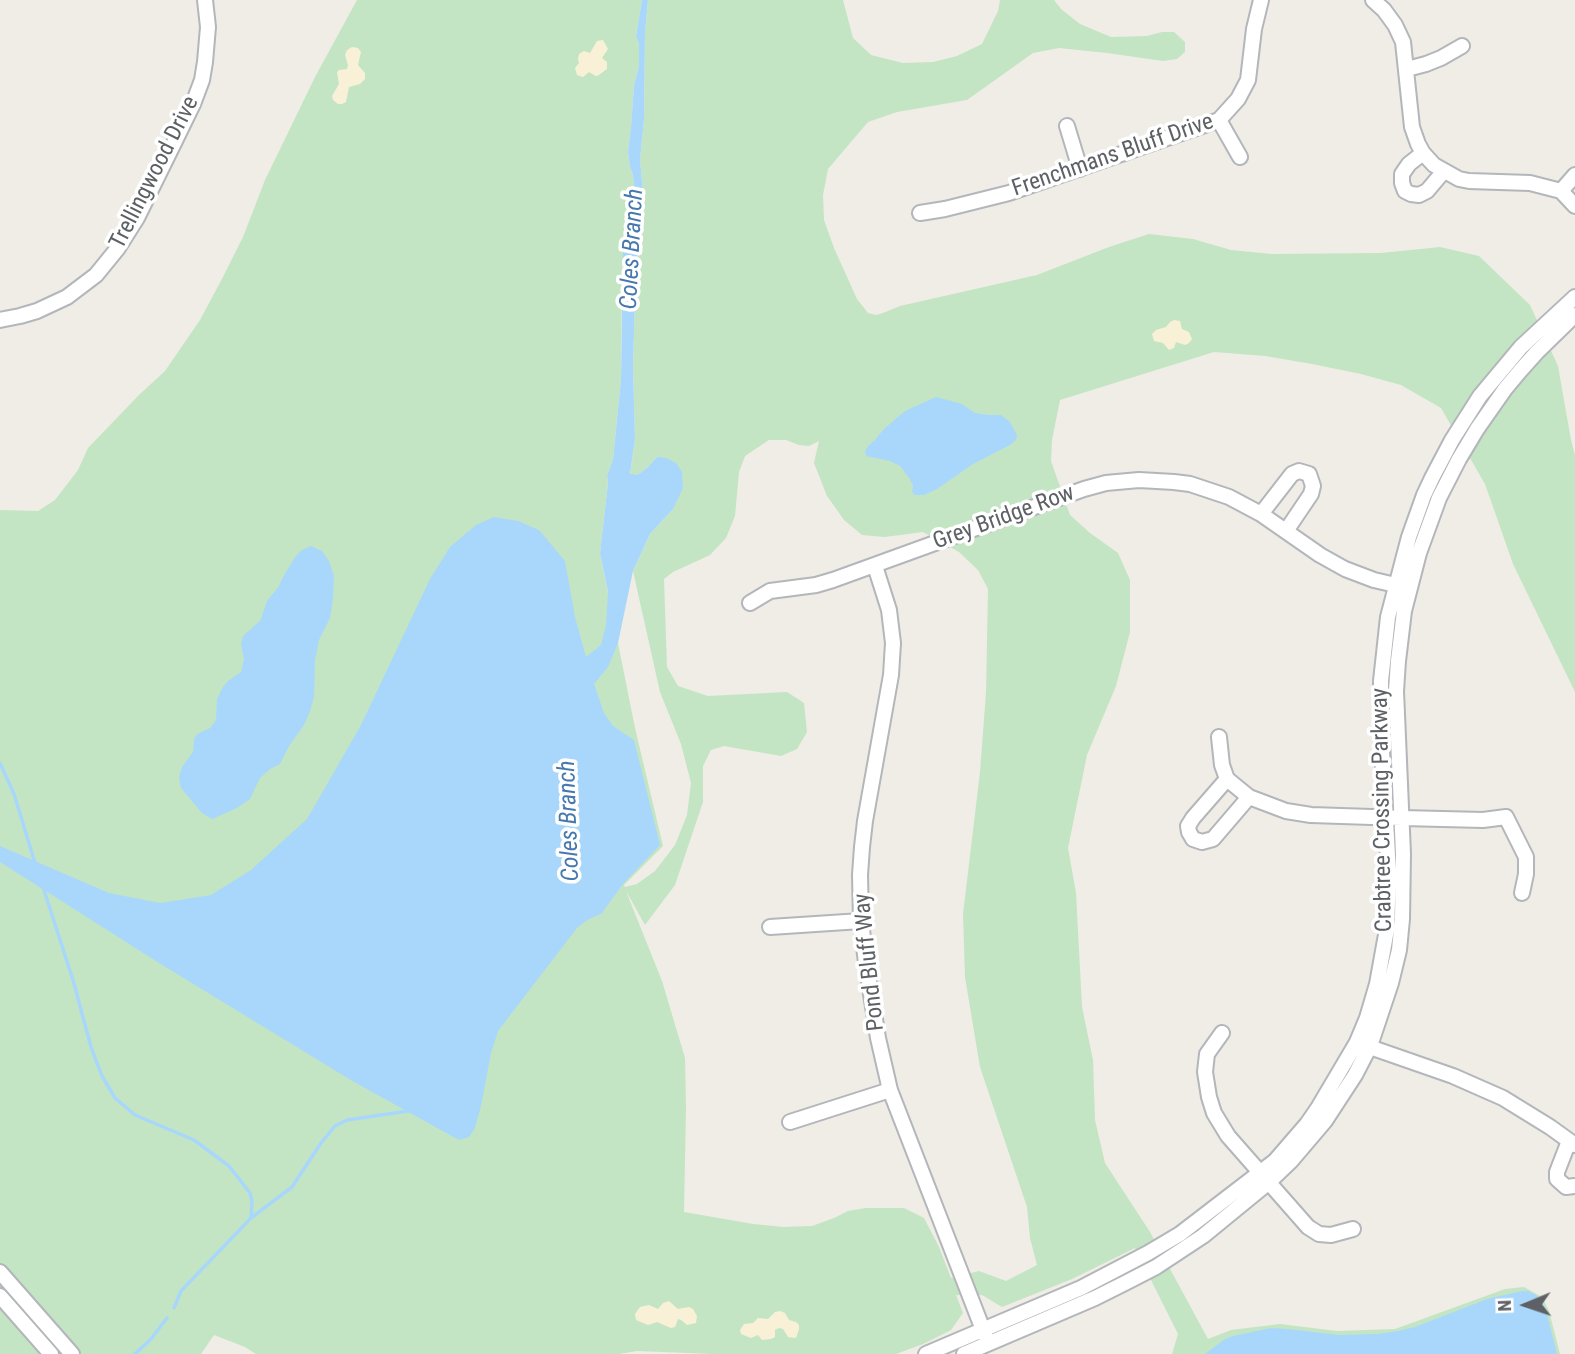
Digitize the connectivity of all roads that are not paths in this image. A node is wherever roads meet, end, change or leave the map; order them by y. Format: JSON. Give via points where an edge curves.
{"nodes":[{"id":1,"x":205,"y":0,"type":"edge"},
{"id":2,"x":1261,"y":0,"type":"edge"},
{"id":3,"x":1373,"y":0,"type":"edge"},
{"id":4,"x":1462,"y":46,"type":"dead end"},
{"id":5,"x":1407,"y":69,"type":"junction"},
{"id":6,"x":1219,"y":120,"type":"junction"},
{"id":7,"x":1067,"y":126,"type":"dead end"},
{"id":8,"x":1423,"y":153,"type":"junction"},
{"id":9,"x":1240,"y":157,"type":"dead end"},
{"id":10,"x":1080,"y":169,"type":"junction"},
{"id":11,"x":1444,"y":172,"type":"junction"},
{"id":12,"x":1575,"y":175,"type":"edge"},
{"id":13,"x":1561,"y":191,"type":"junction"},
{"id":14,"x":1575,"y":206,"type":"edge"},
{"id":15,"x":920,"y":213,"type":"dead end"},
{"id":16,"x":1575,"y":297,"type":"edge"},
{"id":17,"x":1575,"y":315,"type":"edge"},
{"id":18,"x":0,"y":320,"type":"edge"},
{"id":19,"x":1261,"y":514,"type":"junction"},
{"id":20,"x":1286,"y":531,"type":"junction"},
{"id":21,"x":875,"y":566,"type":"junction"},
{"id":22,"x":1403,"y":587,"type":"junction"},
{"id":23,"x":750,"y":603,"type":"dead end"},
{"id":24,"x":1219,"y":737,"type":"dead end"},
{"id":25,"x":1227,"y":779,"type":"junction"},
{"id":26,"x":1249,"y":797,"type":"junction"},
{"id":27,"x":1385,"y":817,"type":"junction"},
{"id":28,"x":1402,"y":818,"type":"junction"},
{"id":29,"x":1522,"y":893,"type":"dead end"},
{"id":30,"x":861,"y":921,"type":"junction"},
{"id":31,"x":770,"y":927,"type":"dead end"},
{"id":32,"x":1222,"y":1034,"type":"dead end"},
{"id":33,"x":1363,"y":1044,"type":"junction"},
{"id":34,"x":890,"y":1090,"type":"junction"},
{"id":35,"x":790,"y":1122,"type":"dead end"},
{"id":36,"x":1574,"y":1144,"type":"edge"},
{"id":37,"x":1265,"y":1177,"type":"junction"},
{"id":38,"x":1575,"y":1186,"type":"edge"},
{"id":39,"x":1353,"y":1229,"type":"dead end"},
{"id":40,"x":0,"y":1272,"type":"edge"},
{"id":41,"x":0,"y":1296,"type":"edge"},
{"id":42,"x":985,"y":1336,"type":"junction"},
{"id":43,"x":51,"y":1354,"type":"edge"},
{"id":44,"x":72,"y":1354,"type":"edge"},
{"id":45,"x":926,"y":1354,"type":"edge"},
{"id":46,"x":964,"y":1354,"type":"edge"}],
"edges":[{"from":1,"to":18,"type":"street","name":"Trellingwood Drive","via":[[208,27],[202,80],[137,218],[118,248],[96,275],[67,297],[37,311]]},
{"from":2,"to":6,"type":"street","name":"Frenchmans Bluff Drive","via":[[1248,79]]},
{"from":3,"to":5,"type":"street","via":[[1395,25]]},
{"from":4,"to":5,"type":"street"},
{"from":5,"to":8,"type":"street","via":[[1412,127]]},
{"from":6,"to":9,"type":"street"},
{"from":6,"to":10,"type":"street","name":"Frenchmans Bluff Drive"},
{"from":7,"to":10,"type":"street"},
{"from":8,"to":11,"type":"street"},
{"from":8,"to":11,"type":"street","via":[[1402,174],[1405,191],[1419,195]]},
{"from":10,"to":15,"type":"street","name":"Frenchmans Bluff Drive","via":[[1009,193]]},
{"from":11,"to":13,"type":"street","via":[[1469,181],[1530,183]]},
{"from":12,"to":13,"type":"street"},
{"from":13,"to":14,"type":"street"},
{"from":16,"to":22,"type":"street","name":"Crabtree Crossing Parkway","via":[[1508,361],[1452,440],[1424,495],[1403,555]]},
{"from":17,"to":22,"type":"street","name":"Crabtree Crossing Parkway","via":[[1505,389],[1469,440]]},
{"from":19,"to":20,"type":"street","name":"Grey Bridge Row"},
{"from":19,"to":20,"type":"street","via":[[1292,474],[1309,474],[1311,494]]},
{"from":19,"to":21,"type":"street","name":"Grey Bridge Row","via":[[1190,484],[1157,480],[1106,483]]},
{"from":20,"to":22,"type":"street","name":"Grey Bridge Row","via":[[1345,569]]},
{"from":21,"to":23,"type":"street","name":"Grey Bridge Row","via":[[816,585],[770,591]]},
{"from":21,"to":30,"type":"street","name":"Pond Bluff Way","via":[[894,643],[862,847]]},
{"from":22,"to":27,"type":"street","name":"Crabtree Crossing Parkway","via":[[1388,617],[1381,681]]},
{"from":22,"to":28,"type":"street","name":"Crabtree Crossing Parkway","via":[[1396,691]]},
{"from":24,"to":25,"type":"street"},
{"from":25,"to":26,"type":"street"},
{"from":25,"to":26,"type":"street","via":[[1188,826],[1193,839],[1213,839]]},
{"from":26,"to":27,"type":"street","via":[[1311,815]]},
{"from":27,"to":28,"type":"street"},
{"from":27,"to":33,"type":"street","name":"Crabtree Crossing Parkway","via":[[1387,929]]},
{"from":28,"to":29,"type":"street","via":[[1506,817],[1526,857]]},
{"from":28,"to":33,"type":"street","name":"Crabtree Crossing Parkway","via":[[1404,893],[1399,950],[1388,994]]},
{"from":30,"to":31,"type":"street"},
{"from":30,"to":34,"type":"street","name":"Pond Bluff Way"},
{"from":32,"to":37,"type":"street","via":[[1205,1061],[1209,1097],[1228,1136]]},
{"from":33,"to":36,"type":"street","via":[[1503,1098]]},
{"from":33,"to":37,"type":"street","name":"Crabtree Crossing Parkway","via":[[1355,1075],[1325,1121],[1304,1146]]},
{"from":34,"to":35,"type":"street"},
{"from":34,"to":42,"type":"street","name":"Pond Bluff Way"},
{"from":36,"to":38,"type":"street","via":[[1557,1171],[1566,1187]]},
{"from":37,"to":39,"type":"street","via":[[1319,1234]]},
{"from":37,"to":42,"type":"street","name":"Crabtree Crossing Parkway","via":[[1203,1236],[1156,1267],[1095,1298]]},
{"from":40,"to":44,"type":"street"},
{"from":41,"to":43,"type":"street"},
{"from":42,"to":45,"type":"street","name":"Crabtree Crossing Parkway"},
{"from":42,"to":46,"type":"street","name":"Crabtree Crossing Parkway"}]}
